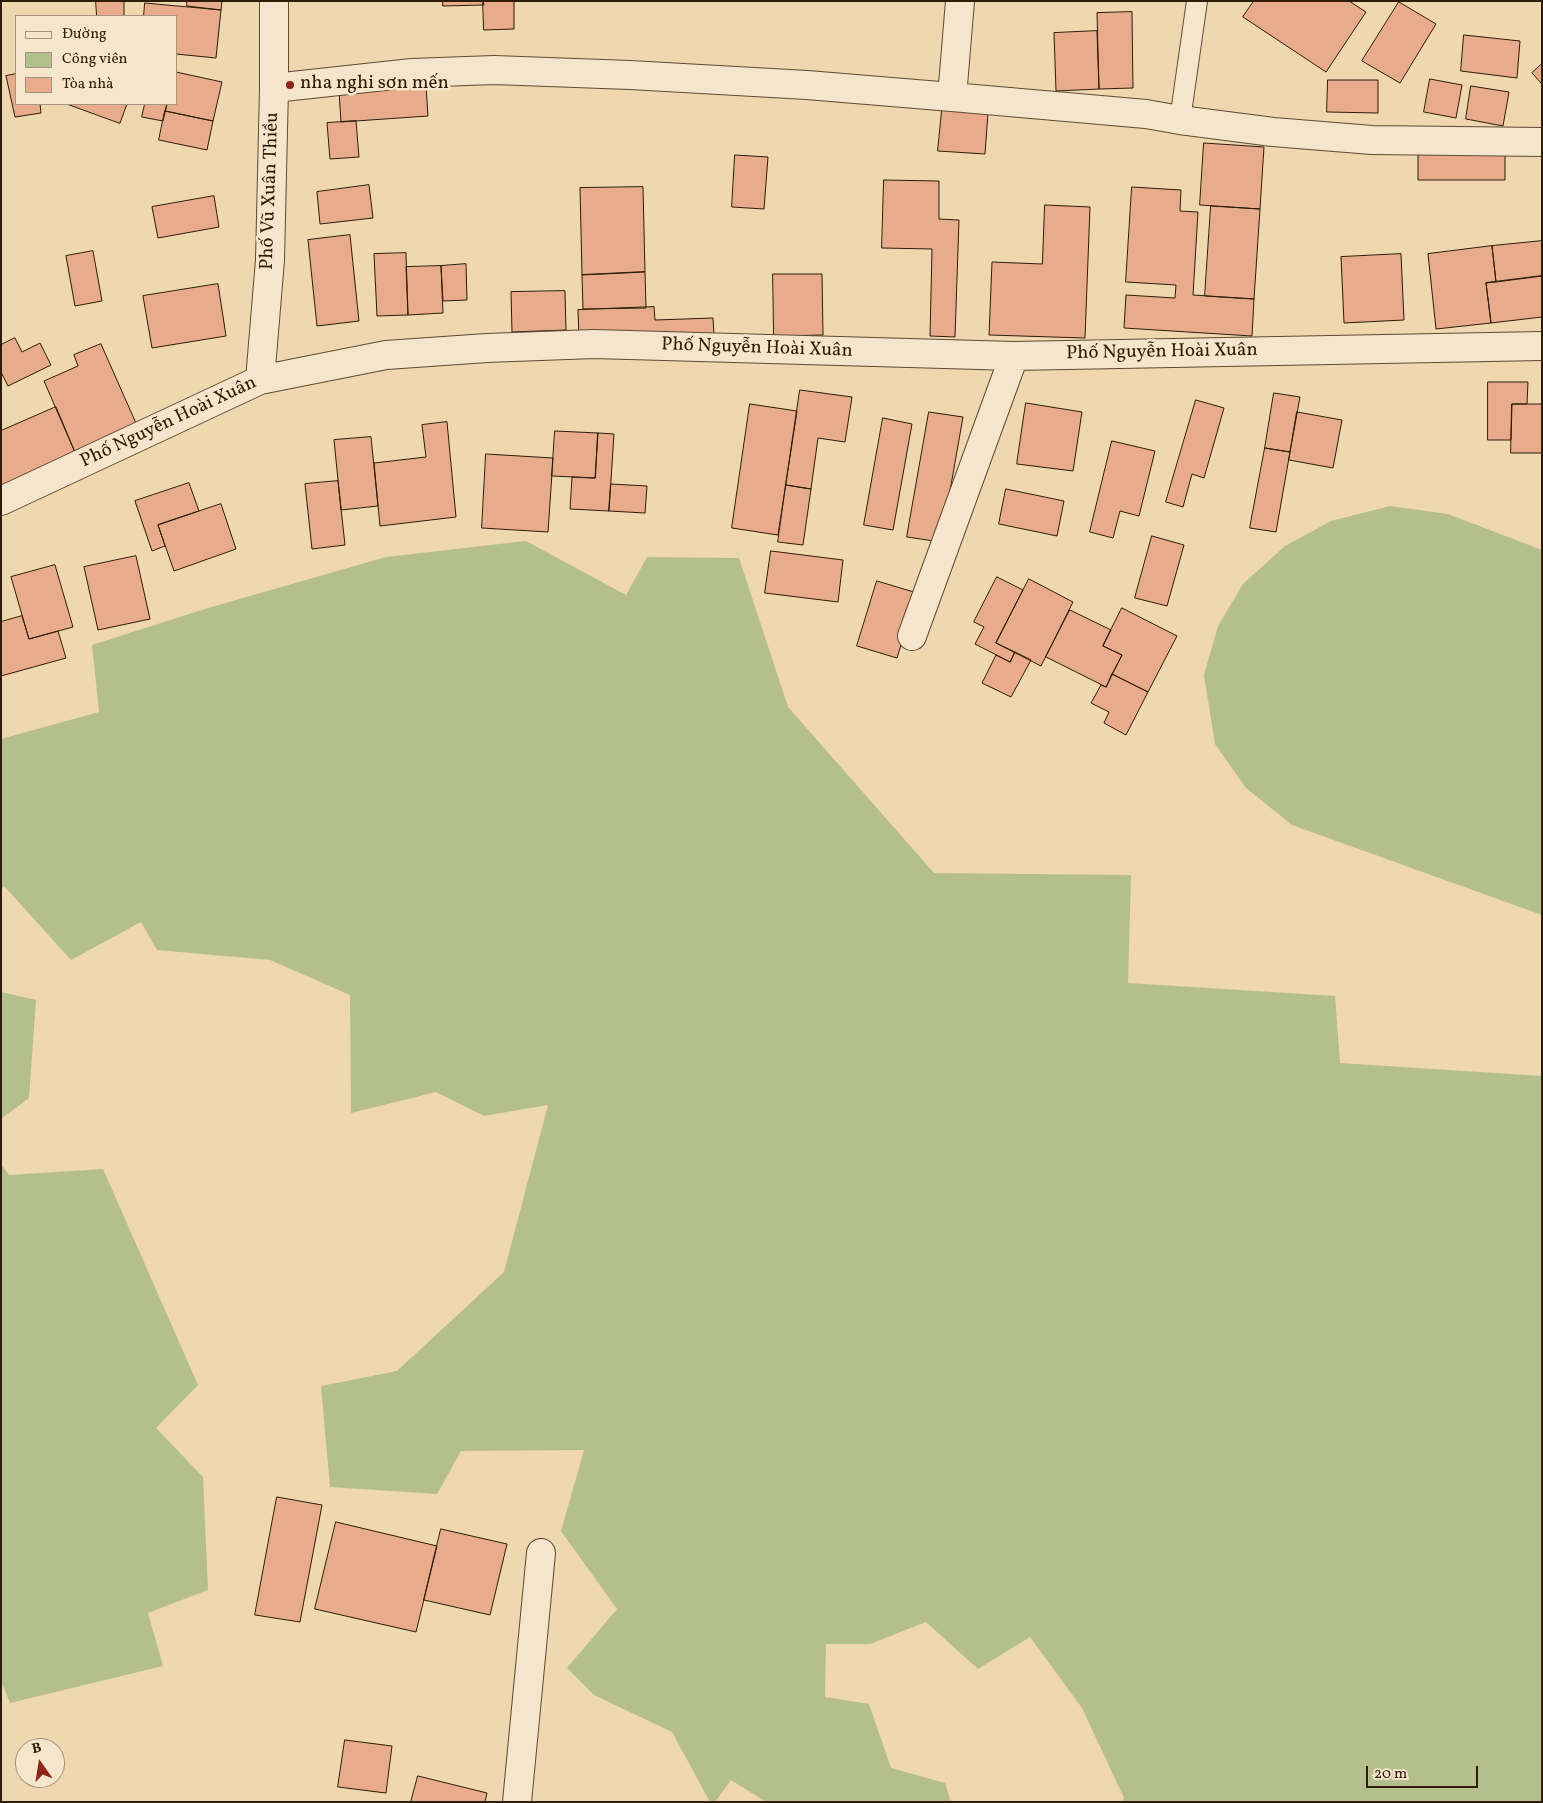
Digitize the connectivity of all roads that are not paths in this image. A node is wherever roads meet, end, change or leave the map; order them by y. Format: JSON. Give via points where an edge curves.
{"nodes":[{"id":1,"x":274,"y":1,"type":"edge"},
{"id":2,"x":960,"y":1,"type":"edge"},
{"id":3,"x":1197,"y":1,"type":"edge"},
{"id":4,"x":274,"y":88,"type":"junction"},
{"id":5,"x":952,"y":97,"type":"junction"},
{"id":6,"x":1180,"y":120,"type":"junction"},
{"id":7,"x":1542,"y":142,"type":"edge"},
{"id":8,"x":1542,"y":346,"type":"edge"},
{"id":9,"x":1014,"y":356,"type":"junction"},
{"id":10,"x":260,"y":380,"type":"junction"},
{"id":11,"x":1,"y":501,"type":"edge"},
{"id":12,"x":912,"y":636,"type":"dead end"},
{"id":13,"x":541,"y":1553,"type":"dead end"},
{"id":14,"x":517,"y":1802,"type":"edge"}],
"edges":[{"from":1,"to":4,"type":"street","name":"Phố Vũ Xuân Thiều"},
{"from":2,"to":5,"type":"street"},
{"from":3,"to":6,"type":"lane"},
{"from":4,"to":5,"type":"street","via":[[412,73],[494,70],[807,85]]},
{"from":4,"to":10,"type":"street","name":"Phố Vũ Xuân Thiều","via":[[270,260]]},
{"from":5,"to":6,"type":"street","via":[[1146,114]]},
{"from":6,"to":7,"type":"street","via":[[1372,140]]},
{"from":8,"to":9,"type":"street","name":"Phố Nguyễn Hoài Xuân"},
{"from":9,"to":10,"type":"street","name":"Phố Nguyễn Hoài Xuân","via":[[594,344],[386,355]]},
{"from":9,"to":12,"type":"street"},
{"from":10,"to":11,"type":"street","name":"Phố Nguyễn Hoài Xuân"},
{"from":13,"to":14,"type":"street"}]}
